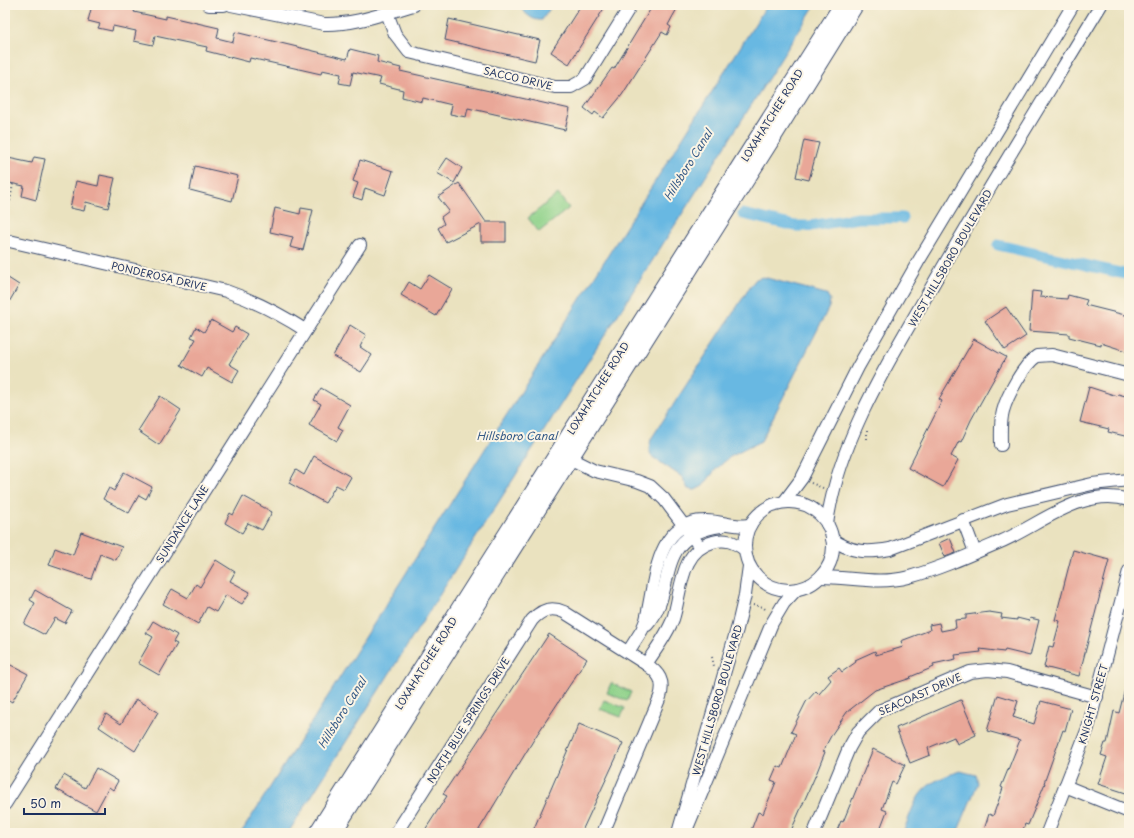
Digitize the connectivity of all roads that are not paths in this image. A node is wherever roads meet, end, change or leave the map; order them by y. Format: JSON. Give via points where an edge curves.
{"nodes":[{"id":1,"x":209,"y":5,"type":"edge"},
{"id":2,"x":224,"y":5,"type":"edge"},
{"id":3,"x":231,"y":5,"type":"edge"},
{"id":4,"x":414,"y":5,"type":"edge"},
{"id":5,"x":631,"y":5,"type":"edge"},
{"id":6,"x":842,"y":5,"type":"edge"},
{"id":7,"x":855,"y":5,"type":"edge"},
{"id":8,"x":1074,"y":5,"type":"edge"},
{"id":9,"x":1102,"y":5,"type":"edge"},
{"id":10,"x":387,"y":13,"type":"junction"},
{"id":11,"x":5,"y":240,"type":"edge"},
{"id":12,"x":360,"y":245,"type":"dead end"},
{"id":13,"x":305,"y":330,"type":"junction"},
{"id":14,"x":1129,"y":375,"type":"edge"},
{"id":15,"x":1001,"y":445,"type":"dead end"},
{"id":16,"x":569,"y":458,"type":"junction"},
{"id":17,"x":1129,"y":480,"type":"edge"},
{"id":18,"x":1129,"y":500,"type":"edge"},
{"id":19,"x":784,"y":502,"type":"junction"},
{"id":20,"x":963,"y":520,"type":"junction"},
{"id":21,"x":827,"y":524,"type":"junction"},
{"id":22,"x":684,"y":525,"type":"junction"},
{"id":23,"x":726,"y":525,"type":"junction"},
{"id":24,"x":750,"y":525,"type":"junction"},
{"id":25,"x":692,"y":536,"type":"junction"},
{"id":26,"x":832,"y":539,"type":"junction"},
{"id":27,"x":700,"y":547,"type":"junction"},
{"id":28,"x":744,"y":549,"type":"junction"},
{"id":29,"x":976,"y":552,"type":"junction"},
{"id":30,"x":749,"y":566,"type":"junction"},
{"id":31,"x":1129,"y":571,"type":"edge"},
{"id":32,"x":821,"y":577,"type":"junction"},
{"id":33,"x":796,"y":590,"type":"junction"},
{"id":34,"x":1126,"y":591,"type":"edge"},
{"id":35,"x":656,"y":599,"type":"junction"},
{"id":36,"x":677,"y":604,"type":"junction"},
{"id":37,"x":628,"y":652,"type":"junction"},
{"id":38,"x":646,"y":664,"type":"junction"},
{"id":39,"x":1097,"y":697,"type":"junction"},
{"id":40,"x":1066,"y":786,"type":"junction"},
{"id":41,"x":5,"y":804,"type":"edge"},
{"id":42,"x":1129,"y":812,"type":"edge"},
{"id":43,"x":317,"y":833,"type":"edge"},
{"id":44,"x":333,"y":833,"type":"edge"},
{"id":45,"x":396,"y":833,"type":"edge"},
{"id":46,"x":603,"y":833,"type":"edge"},
{"id":47,"x":678,"y":833,"type":"edge"},
{"id":48,"x":685,"y":833,"type":"edge"},
{"id":49,"x":814,"y":833,"type":"edge"},
{"id":50,"x":1047,"y":833,"type":"edge"}],
"edges":[{"from":1,"to":2,"type":"street"},
{"from":3,"to":10,"type":"street","via":[[338,25]]},
{"from":4,"to":10,"type":"street"},
{"from":5,"to":10,"type":"street","name":"SACCO DRIVE","via":[[585,79],[571,87],[555,87],[409,52],[395,34]]},
{"from":6,"to":43,"type":"main road","name":"LOXAHATCHEE ROAD"},
{"from":7,"to":16,"type":"main road","name":"LOXAHATCHEE ROAD"},
{"from":8,"to":19,"type":"street","via":[[918,262],[858,367],[802,478]]},
{"from":9,"to":21,"type":"street","name":"WEST HILLSBORO BOULEVARD","via":[[947,260],[885,371],[845,453]]},
{"from":11,"to":13,"type":"street","name":"PONDEROSA DRIVE","via":[[226,291],[275,311]]},
{"from":12,"to":13,"type":"street","name":"SUNDANCE LANE"},
{"from":13,"to":41,"type":"street","name":"SUNDANCE LANE"},
{"from":14,"to":15,"type":"street","via":[[1052,355],[1037,356],[1025,368],[1005,406],[1001,422]]},
{"from":16,"to":22,"type":"street","via":[[589,469],[650,486]]},
{"from":16,"to":44,"type":"main road","name":"LOXAHATCHEE ROAD"},
{"from":17,"to":20,"type":"street","via":[[1092,484],[1016,501]]},
{"from":18,"to":29,"type":"street","via":[[1108,497],[1075,504]]},
{"from":19,"to":21,"type":"street","via":[[805,505],[818,513]]},
{"from":19,"to":24,"type":"street","via":[[764,509]]},
{"from":20,"to":26,"type":"street","via":[[899,547],[882,551],[855,551]]},
{"from":20,"to":29,"type":"street"},
{"from":21,"to":26,"type":"street"},
{"from":22,"to":23,"type":"street","via":[[704,520]]},
{"from":22,"to":25,"type":"street"},
{"from":22,"to":35,"type":"street","via":[[672,535],[663,549]]},
{"from":23,"to":24,"type":"street"},
{"from":23,"to":25,"type":"street","via":[[705,529]]},
{"from":24,"to":28,"type":"street"},
{"from":25,"to":27,"type":"street"},
{"from":25,"to":35,"type":"street","via":[[683,543],[671,560]]},
{"from":26,"to":32,"type":"street","via":[[832,559]]},
{"from":27,"to":28,"type":"street","via":[[722,540],[733,542]]},
{"from":27,"to":36,"type":"street","via":[[686,567]]},
{"from":28,"to":30,"type":"street"},
{"from":29,"to":32,"type":"street","via":[[896,580],[858,581]]},
{"from":30,"to":33,"type":"street","via":[[755,576],[768,586],[779,590]]},
{"from":30,"to":47,"type":"street","name":"WEST HILLSBORO BOULEVARD","via":[[737,629]]},
{"from":31,"to":34,"type":"street","name":"KNIGHT STREET"},
{"from":32,"to":33,"type":"street","via":[[810,585]]},
{"from":33,"to":48,"type":"street","name":"WEST HILLSBORO BOULEVARD","via":[[784,603],[772,623]]},
{"from":34,"to":39,"type":"street","name":"KNIGHT STREET"},
{"from":35,"to":36,"type":"street"},
{"from":35,"to":37,"type":"street","via":[[642,630]]},
{"from":36,"to":38,"type":"street","via":[[669,628]]},
{"from":37,"to":38,"type":"street"},
{"from":37,"to":45,"type":"street","name":"NORTH BLUE SPRINGS DRIVE","via":[[564,612],[555,609],[544,610],[532,620]]},
{"from":38,"to":46,"type":"street","via":[[655,670],[662,682],[661,692]]},
{"from":39,"to":40,"type":"street","name":"KNIGHT STREET"},
{"from":39,"to":49,"type":"street","name":"SEACOAST DRIVE","via":[[1007,672],[988,670],[970,672],[879,711],[858,732],[849,748]]},
{"from":40,"to":42,"type":"street"},
{"from":40,"to":50,"type":"street","name":"KNIGHT STREET"}]}
